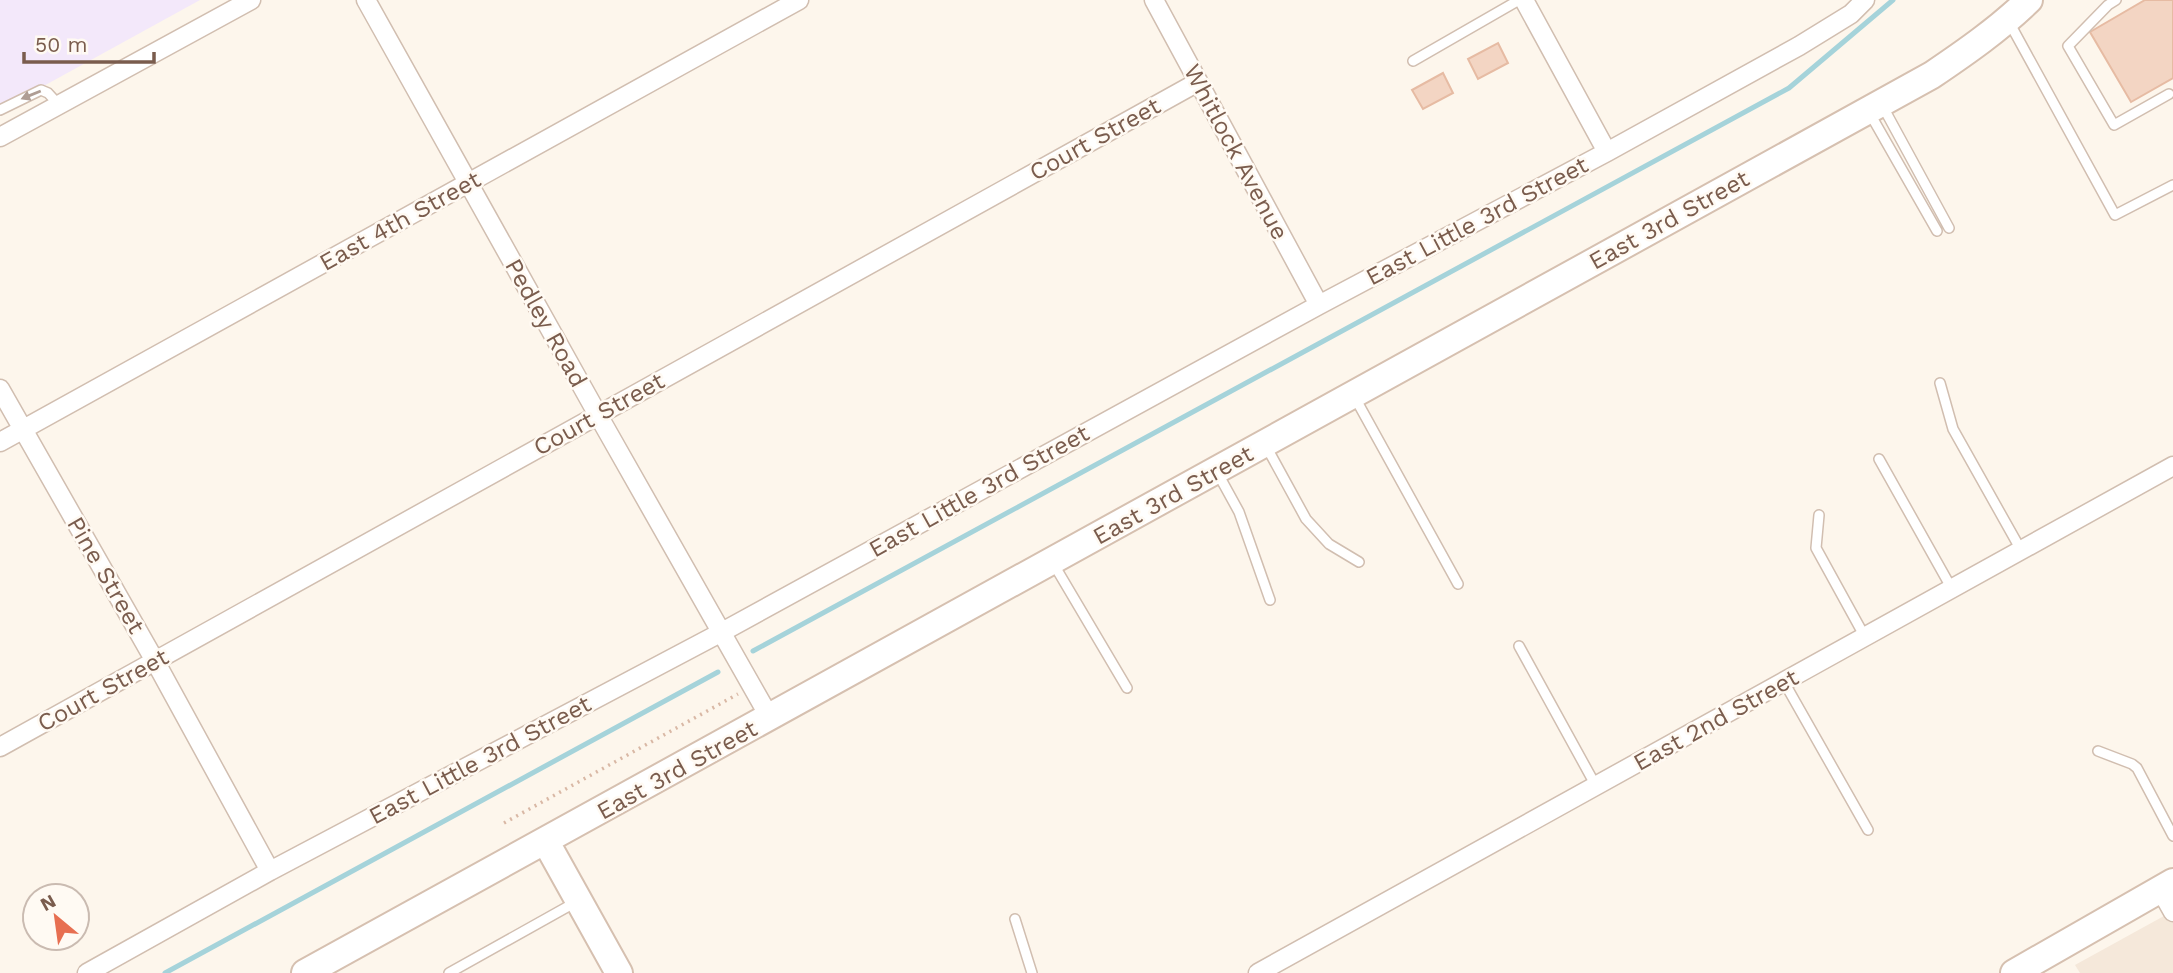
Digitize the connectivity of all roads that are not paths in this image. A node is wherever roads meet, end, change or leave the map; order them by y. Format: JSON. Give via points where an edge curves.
{"nodes":[{"id":1,"x":251,"y":0,"type":"edge"},
{"id":2,"x":366,"y":0,"type":"edge"},
{"id":3,"x":799,"y":0,"type":"edge"},
{"id":4,"x":1154,"y":0,"type":"edge"},
{"id":5,"x":1522,"y":0,"type":"edge"},
{"id":6,"x":1865,"y":0,"type":"edge"},
{"id":7,"x":2029,"y":0,"type":"edge"},
{"id":8,"x":2116,"y":0,"type":"edge"},
{"id":9,"x":2008,"y":20,"type":"junction"},
{"id":10,"x":1413,"y":61,"type":"dead end"},
{"id":11,"x":1198,"y":82,"type":"junction"},
{"id":12,"x":2172,"y":96,"type":"edge"},
{"id":13,"x":59,"y":105,"type":"junction"},
{"id":14,"x":1875,"y":107,"type":"junction"},
{"id":15,"x":0,"y":110,"type":"edge"},
{"id":16,"x":0,"y":137,"type":"edge"},
{"id":17,"x":1607,"y":152,"type":"junction"},
{"id":18,"x":468,"y":183,"type":"junction"},
{"id":19,"x":2173,"y":185,"type":"edge"},
{"id":20,"x":1949,"y":228,"type":"dead end"},
{"id":21,"x":1937,"y":231,"type":"dead end"},
{"id":22,"x":1318,"y":305,"type":"junction"},
{"id":23,"x":1940,"y":383,"type":"dead end"},
{"id":24,"x":0,"y":389,"type":"edge"},
{"id":25,"x":1353,"y":395,"type":"junction"},
{"id":26,"x":598,"y":415,"type":"junction"},
{"id":27,"x":22,"y":429,"type":"junction"},
{"id":28,"x":0,"y":442,"type":"edge"},
{"id":29,"x":1265,"y":444,"type":"junction"},
{"id":30,"x":1880,"y":459,"type":"dead end"},
{"id":31,"x":2173,"y":466,"type":"edge"},
{"id":32,"x":1216,"y":471,"type":"junction"},
{"id":33,"x":1819,"y":515,"type":"dead end"},
{"id":34,"x":2021,"y":550,"type":"junction"},
{"id":35,"x":1052,"y":562,"type":"junction"},
{"id":36,"x":1359,"y":562,"type":"dead end"},
{"id":37,"x":1458,"y":584,"type":"dead end"},
{"id":38,"x":1952,"y":589,"type":"junction"},
{"id":39,"x":1270,"y":600,"type":"dead end"},
{"id":40,"x":722,"y":632,"type":"junction"},
{"id":41,"x":1865,"y":637,"type":"junction"},
{"id":42,"x":1519,"y":646,"type":"dead end"},
{"id":43,"x":155,"y":661,"type":"junction"},
{"id":44,"x":1784,"y":682,"type":"junction"},
{"id":45,"x":1127,"y":688,"type":"dead end"},
{"id":46,"x":770,"y":718,"type":"junction"},
{"id":47,"x":0,"y":747,"type":"edge"},
{"id":48,"x":2098,"y":751,"type":"dead end"},
{"id":49,"x":1596,"y":786,"type":"junction"},
{"id":50,"x":1868,"y":830,"type":"dead end"},
{"id":51,"x":2173,"y":835,"type":"edge"},
{"id":52,"x":546,"y":842,"type":"junction"},
{"id":53,"x":270,"y":872,"type":"junction"},
{"id":54,"x":2167,"y":886,"type":"edge"},
{"id":55,"x":579,"y":901,"type":"junction"},
{"id":56,"x":2173,"y":912,"type":"edge"},
{"id":57,"x":1015,"y":919,"type":"dead end"},
{"id":58,"x":87,"y":973,"type":"edge"},
{"id":59,"x":305,"y":973,"type":"edge"},
{"id":60,"x":449,"y":973,"type":"edge"},
{"id":61,"x":619,"y":973,"type":"edge"},
{"id":62,"x":1032,"y":973,"type":"edge"},
{"id":63,"x":1258,"y":973,"type":"edge"},
{"id":64,"x":2014,"y":973,"type":"edge"}],
"edges":[{"from":1,"to":13,"type":"street"},
{"from":2,"to":18,"type":"street","name":"Pedley Road"},
{"from":3,"to":18,"type":"street","name":"East 4th Street"},
{"from":4,"to":11,"type":"street","name":"Whitlock Avenue"},
{"from":5,"to":10,"type":"lane"},
{"from":5,"to":17,"type":"street"},
{"from":6,"to":17,"type":"street","name":"East Little 3rd Street","via":[[1799,46]]},
{"from":7,"to":9,"type":"main road","name":"East 3rd Street"},
{"from":8,"to":12,"type":"lane","via":[[2068,46],[2114,125]]},
{"from":9,"to":14,"type":"main road","name":"East 3rd Street","via":[[1931,75]]},
{"from":9,"to":19,"type":"lane","via":[[2115,215]]},
{"from":11,"to":22,"type":"street","name":"Whitlock Avenue"},
{"from":11,"to":26,"type":"street","name":"Court Street"},
{"from":13,"to":15,"type":"lane","one_way":true,"via":[[41,90]]},
{"from":13,"to":16,"type":"street"},
{"from":14,"to":20,"type":"lane"},
{"from":14,"to":21,"type":"lane"},
{"from":14,"to":25,"type":"main road","name":"East 3rd Street"},
{"from":17,"to":22,"type":"street","name":"East Little 3rd Street"},
{"from":18,"to":26,"type":"street","name":"Pedley Road"},
{"from":18,"to":27,"type":"street","name":"East 4th Street"},
{"from":22,"to":40,"type":"street","name":"East Little 3rd Street"},
{"from":23,"to":34,"type":"lane","via":[[1953,429]]},
{"from":24,"to":27,"type":"street","name":"Pine Street"},
{"from":25,"to":29,"type":"main road","name":"East 3rd Street"},
{"from":25,"to":37,"type":"lane"},
{"from":26,"to":40,"type":"street","name":"Pedley Road"},
{"from":26,"to":43,"type":"street","name":"Court Street"},
{"from":27,"to":28,"type":"street","name":"East 4th Street"},
{"from":27,"to":43,"type":"street","name":"Pine Street"},
{"from":29,"to":32,"type":"main road","name":"East 3rd Street"},
{"from":29,"to":36,"type":"lane","via":[[1306,519],[1329,544]]},
{"from":30,"to":38,"type":"lane"},
{"from":31,"to":34,"type":"street","name":"East 2nd Street"},
{"from":32,"to":35,"type":"main road","name":"East 3rd Street"},
{"from":32,"to":39,"type":"lane","via":[[1239,512]]},
{"from":33,"to":41,"type":"lane","via":[[1816,548]]},
{"from":34,"to":38,"type":"street","name":"East 2nd Street"},
{"from":35,"to":45,"type":"lane"},
{"from":35,"to":46,"type":"main road","name":"East 3rd Street"},
{"from":38,"to":41,"type":"street","name":"East 2nd Street"},
{"from":40,"to":46,"type":"street","name":"Pedley Road"},
{"from":40,"to":53,"type":"street","name":"East Little 3rd Street"},
{"from":41,"to":44,"type":"street","name":"East 2nd Street"},
{"from":42,"to":49,"type":"lane"},
{"from":43,"to":47,"type":"street","name":"Court Street"},
{"from":43,"to":53,"type":"street","name":"Pine Street"},
{"from":44,"to":49,"type":"street","name":"East 2nd Street"},
{"from":44,"to":50,"type":"lane"},
{"from":46,"to":52,"type":"main road","name":"East 3rd Street"},
{"from":48,"to":51,"type":"lane","via":[[2137,768]]},
{"from":49,"to":63,"type":"street","name":"East 2nd Street"},
{"from":52,"to":55,"type":"main road"},
{"from":52,"to":59,"type":"main road","name":"East 3rd Street"},
{"from":53,"to":58,"type":"street","name":"East Little 3rd Street"},
{"from":54,"to":56,"type":"street"},
{"from":54,"to":64,"type":"main road"},
{"from":55,"to":60,"type":"lane"},
{"from":55,"to":61,"type":"main road"},
{"from":57,"to":62,"type":"lane"}]}
